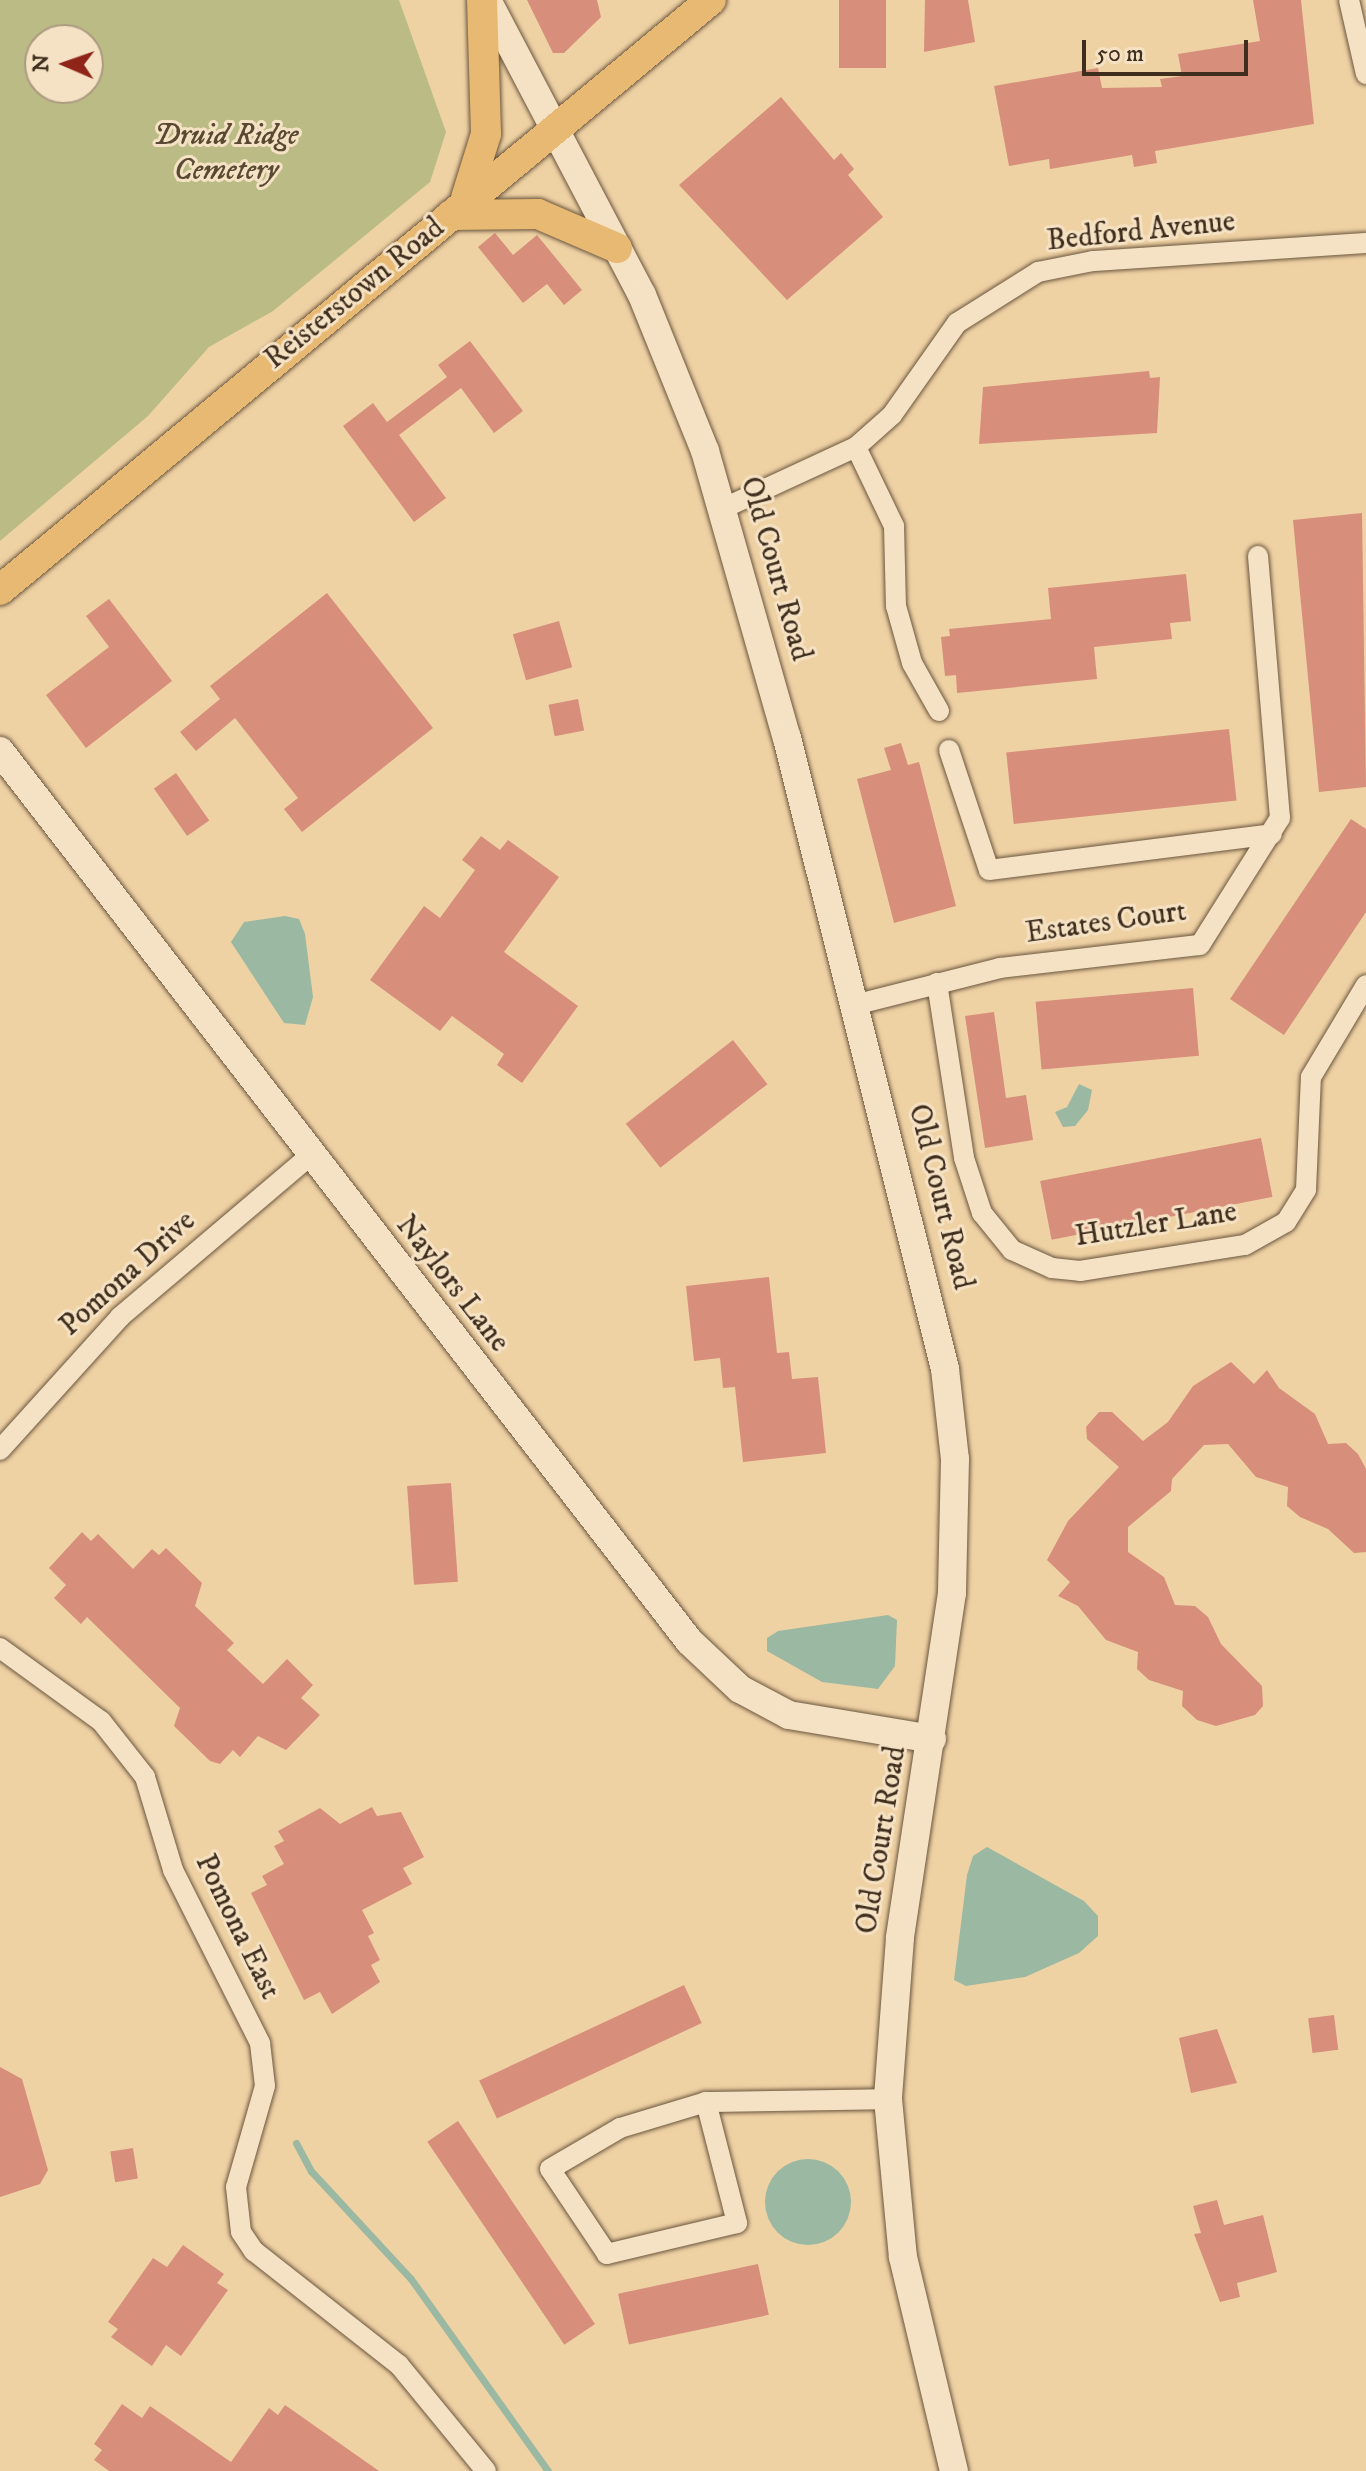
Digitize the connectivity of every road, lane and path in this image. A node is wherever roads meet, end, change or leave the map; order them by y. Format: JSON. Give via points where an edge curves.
{"nodes":[{"id":1,"x":484,"y":0,"type":"edge"},
{"id":2,"x":711,"y":0,"type":"edge"},
{"id":3,"x":1349,"y":0,"type":"edge"},
{"id":4,"x":1366,"y":74,"type":"edge"},
{"id":5,"x":554,"y":130,"type":"junction"},
{"id":6,"x":456,"y":212,"type":"junction"},
{"id":7,"x":1366,"y":243,"type":"edge"},
{"id":8,"x":617,"y":248,"type":"junction"},
{"id":9,"x":856,"y":447,"type":"junction"},
{"id":10,"x":724,"y":508,"type":"junction"},
{"id":11,"x":1258,"y":556,"type":"dead end"},
{"id":12,"x":0,"y":590,"type":"edge"},
{"id":13,"x":939,"y":711,"type":"dead end"},
{"id":14,"x":949,"y":750,"type":"dead end"},
{"id":15,"x":0,"y":751,"type":"edge"},
{"id":16,"x":1272,"y":834,"type":"junction"},
{"id":17,"x":937,"y":983,"type":"junction"},
{"id":18,"x":1366,"y":985,"type":"edge"},
{"id":19,"x":854,"y":1005,"type":"junction"},
{"id":20,"x":310,"y":1156,"type":"junction"},
{"id":21,"x":0,"y":1450,"type":"edge"},
{"id":22,"x":0,"y":1648,"type":"edge"},
{"id":23,"x":932,"y":1739,"type":"junction"},
{"id":24,"x":888,"y":2099,"type":"junction"},
{"id":25,"x":706,"y":2102,"type":"junction"},
{"id":26,"x":486,"y":2471,"type":"edge"},
{"id":27,"x":954,"y":2471,"type":"edge"}],
"edges":[{"from":1,"to":5,"type":"main road","name":"Old Court Road"},
{"from":1,"to":6,"type":"main road","via":[[485,141]]},
{"from":2,"to":5,"type":"main road","name":"Reisterstown Road"},
{"from":3,"to":4,"type":"street"},
{"from":5,"to":6,"type":"main road","name":"Reisterstown Road"},
{"from":5,"to":8,"type":"main road","name":"Old Court Road"},
{"from":6,"to":8,"type":"main road","via":[[538,214]]},
{"from":6,"to":12,"type":"main road","name":"Reisterstown Road"},
{"from":7,"to":9,"type":"street","name":"Bedford Avenue","via":[[1093,261],[1038,272],[957,323],[892,415]]},
{"from":8,"to":10,"type":"main road","name":"Old Court Road","via":[[662,340]]},
{"from":9,"to":10,"type":"street","name":"Bedford Avenue"},
{"from":9,"to":13,"type":"street","via":[[899,546],[896,606],[912,663]]},
{"from":10,"to":19,"type":"main road","name":"Old Court Road"},
{"from":11,"to":16,"type":"street","name":"Estates Court","via":[[1280,818]]},
{"from":14,"to":16,"type":"street","via":[[989,870]]},
{"from":15,"to":20,"type":"main road","name":"Naylors Lane"},
{"from":16,"to":17,"type":"street","name":"Estates Court","via":[[1200,945],[1000,968]]},
{"from":17,"to":18,"type":"street","name":"Hutzler Lane","via":[[964,1158],[982,1213],[997,1236],[1034,1263],[1080,1271],[1245,1245],[1286,1222],[1306,1190],[1311,1077]]},
{"from":17,"to":19,"type":"street","name":"Estates Court"},
{"from":19,"to":23,"type":"main road","name":"Old Court Road","via":[[925,1267],[951,1406],[957,1529]]},
{"from":20,"to":21,"type":"street","name":"Pomona Drive","via":[[120,1317]]},
{"from":20,"to":23,"type":"main road","name":"Naylors Lane","via":[[646,1589],[719,1671],[789,1715]]},
{"from":22,"to":26,"type":"street","name":"Pomona East","via":[[101,1721],[145,1777],[173,1870],[260,2043],[265,2086],[234,2209],[254,2251],[399,2365]]},
{"from":23,"to":24,"type":"main road","name":"Old Court Road","via":[[892,2008]]},
{"from":24,"to":25,"type":"street"},
{"from":24,"to":27,"type":"main road","name":"Old Court Road","via":[[903,2257]]},
{"from":25,"to":25,"type":"street","via":[[620,2128],[550,2169],[607,2254],[737,2223]]}]}
